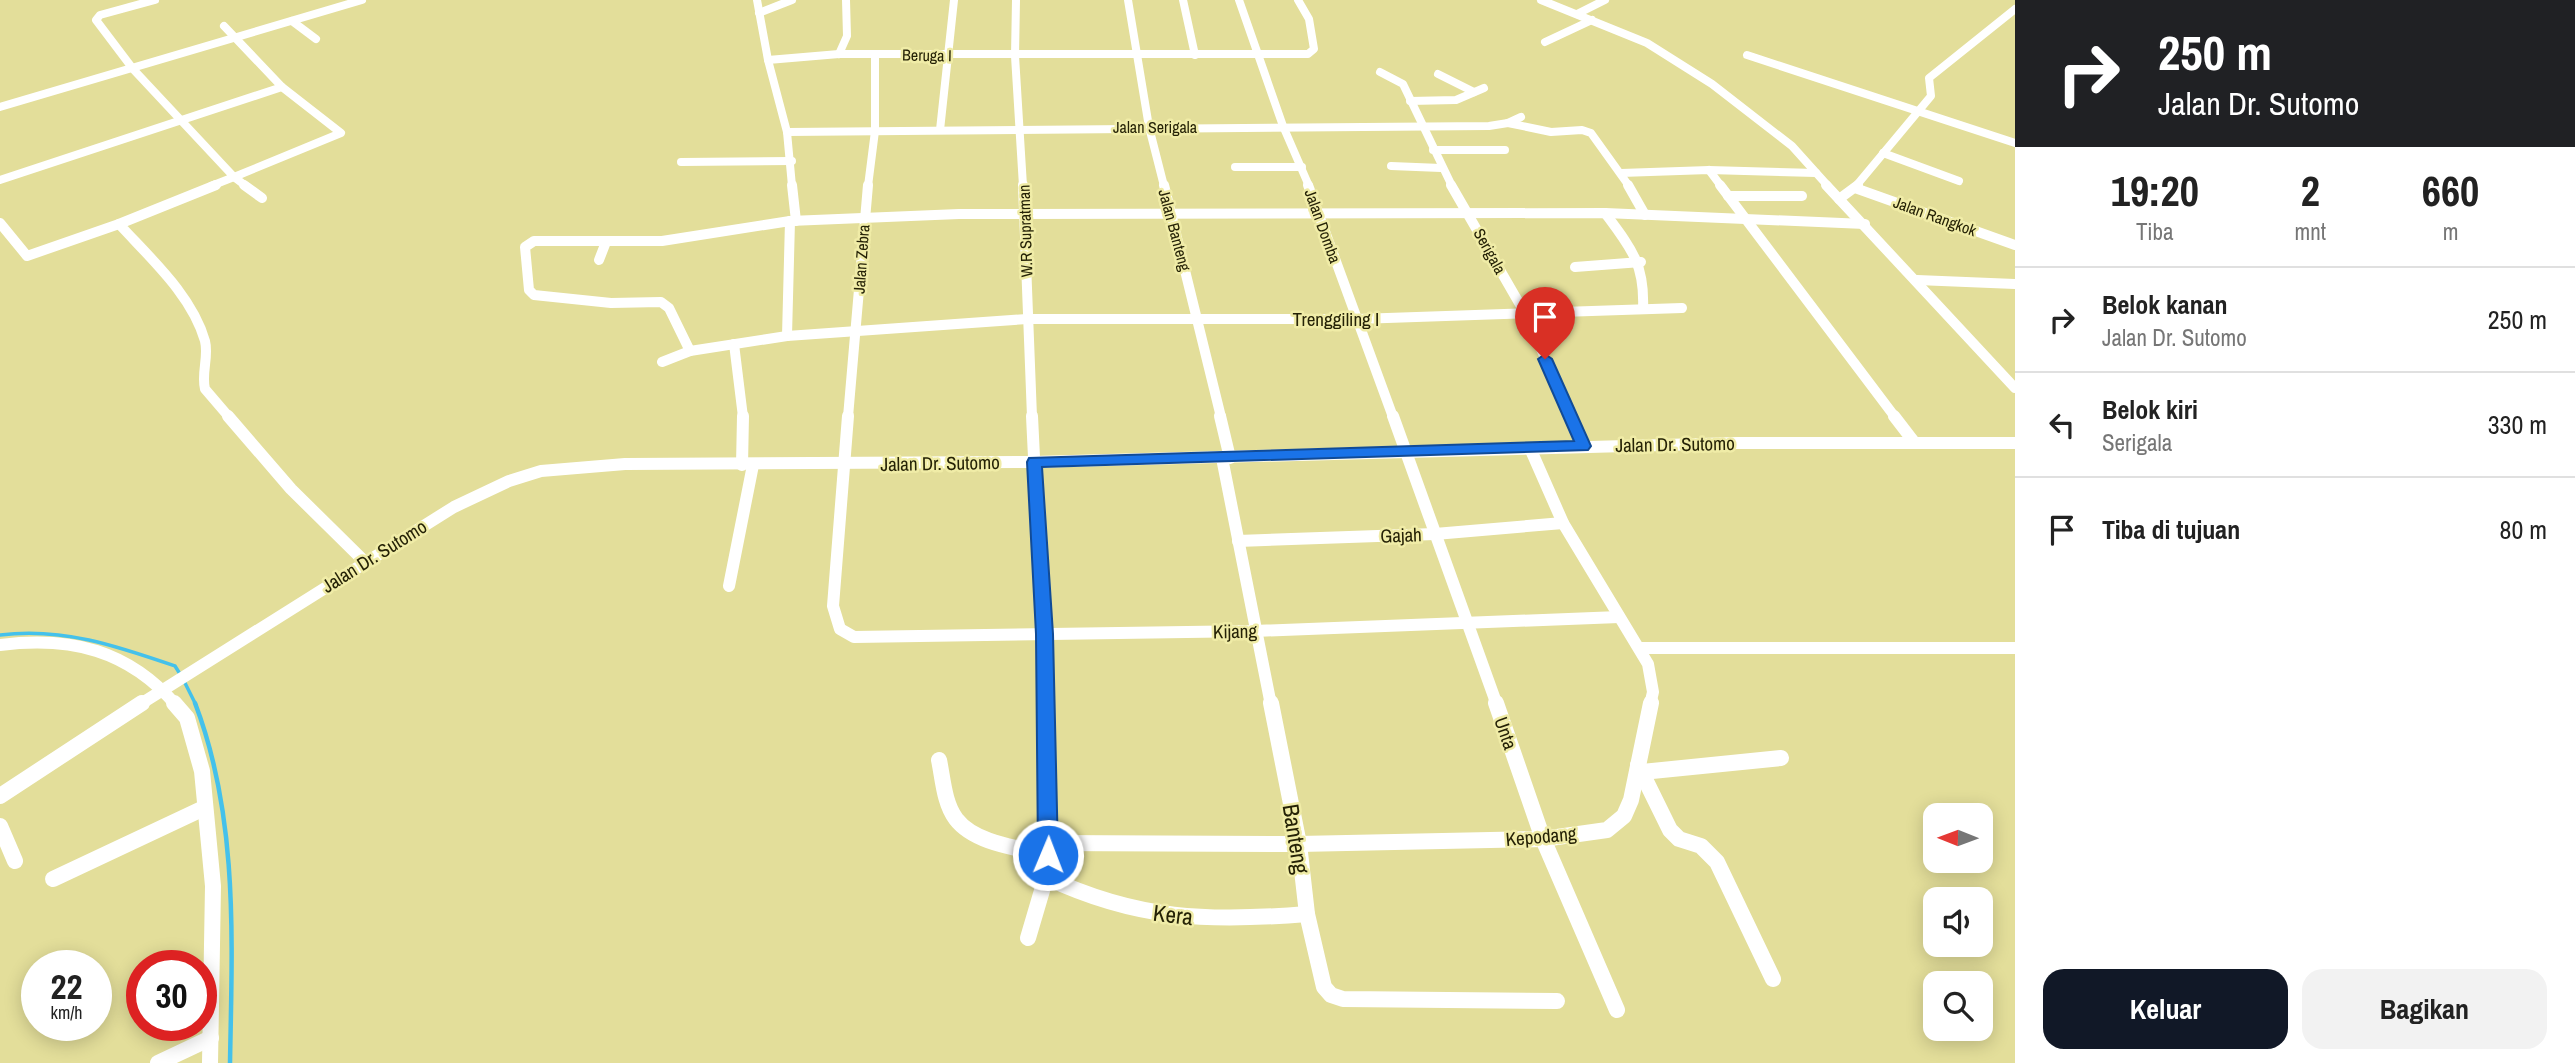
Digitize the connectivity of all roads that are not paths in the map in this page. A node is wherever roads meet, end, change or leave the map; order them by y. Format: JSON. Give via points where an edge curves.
{"nodes":[{"id":1,"x":155,"y":0,"type":"edge"},
{"id":2,"x":362,"y":0,"type":"edge"},
{"id":3,"x":757,"y":0,"type":"edge"},
{"id":4,"x":792,"y":0,"type":"edge"},
{"id":5,"x":846,"y":0,"type":"edge"},
{"id":6,"x":954,"y":0,"type":"edge"},
{"id":7,"x":1016,"y":0,"type":"edge"},
{"id":8,"x":1128,"y":0,"type":"edge"},
{"id":9,"x":1183,"y":0,"type":"edge"},
{"id":10,"x":1239,"y":0,"type":"edge"},
{"id":11,"x":1298,"y":0,"type":"edge"},
{"id":12,"x":1541,"y":0,"type":"edge"},
{"id":13,"x":1605,"y":0,"type":"edge"},
{"id":14,"x":2015,"y":9,"type":"edge"},
{"id":15,"x":759,"y":13,"type":"junction"},
{"id":16,"x":1577,"y":14,"type":"junction"},
{"id":17,"x":1592,"y":20,"type":"junction"},
{"id":18,"x":292,"y":22,"type":"junction"},
{"id":19,"x":224,"y":26,"type":"dead end"},
{"id":20,"x":237,"y":38,"type":"junction"},
{"id":21,"x":316,"y":39,"type":"dead end"},
{"id":22,"x":1545,"y":42,"type":"dead end"},
{"id":23,"x":839,"y":54,"type":"junction"},
{"id":24,"x":875,"y":54,"type":"junction"},
{"id":25,"x":950,"y":55,"type":"junction"},
{"id":26,"x":1137,"y":55,"type":"junction"},
{"id":27,"x":1195,"y":55,"type":"junction"},
{"id":28,"x":1747,"y":55,"type":"dead end"},
{"id":29,"x":1015,"y":56,"type":"junction"},
{"id":30,"x":1260,"y":56,"type":"junction"},
{"id":31,"x":768,"y":60,"type":"junction"},
{"id":32,"x":133,"y":69,"type":"junction"},
{"id":33,"x":1380,"y":72,"type":"dead end"},
{"id":34,"x":1438,"y":74,"type":"dead end"},
{"id":35,"x":282,"y":87,"type":"junction"},
{"id":36,"x":1484,"y":88,"type":"dead end"},
{"id":37,"x":1474,"y":92,"type":"junction"},
{"id":38,"x":1410,"y":101,"type":"junction"},
{"id":39,"x":0,"y":107,"type":"edge"},
{"id":40,"x":1916,"y":111,"type":"junction"},
{"id":41,"x":1521,"y":117,"type":"dead end"},
{"id":42,"x":180,"y":120,"type":"junction"},
{"id":43,"x":1508,"y":123,"type":"junction"},
{"id":44,"x":1283,"y":126,"type":"junction"},
{"id":45,"x":1149,"y":127,"type":"junction"},
{"id":46,"x":1423,"y":127,"type":"junction"},
{"id":47,"x":1020,"y":128,"type":"junction"},
{"id":48,"x":940,"y":130,"type":"junction"},
{"id":49,"x":874,"y":131,"type":"junction"},
{"id":50,"x":787,"y":132,"type":"junction"},
{"id":51,"x":2015,"y":143,"type":"edge"},
{"id":52,"x":1433,"y":150,"type":"junction"},
{"id":53,"x":1505,"y":150,"type":"dead end"},
{"id":54,"x":1883,"y":153,"type":"junction"},
{"id":55,"x":681,"y":162,"type":"dead end"},
{"id":56,"x":792,"y":162,"type":"junction"},
{"id":57,"x":1391,"y":166,"type":"dead end"},
{"id":58,"x":1235,"y":167,"type":"dead end"},
{"id":59,"x":1301,"y":167,"type":"junction"},
{"id":60,"x":1441,"y":168,"type":"junction"},
{"id":61,"x":1709,"y":170,"type":"junction"},
{"id":62,"x":1763,"y":171,"type":"junction"},
{"id":63,"x":1621,"y":173,"type":"junction"},
{"id":64,"x":1816,"y":173,"type":"junction"},
{"id":65,"x":234,"y":177,"type":"junction"},
{"id":66,"x":0,"y":180,"type":"edge"},
{"id":67,"x":1959,"y":181,"type":"dead end"},
{"id":68,"x":1773,"y":184,"type":"dead end"},
{"id":69,"x":1854,"y":188,"type":"junction"},
{"id":70,"x":1728,"y":196,"type":"junction"},
{"id":71,"x":1802,"y":196,"type":"dead end"},
{"id":72,"x":262,"y":198,"type":"dead end"},
{"id":73,"x":1839,"y":199,"type":"junction"},
{"id":74,"x":1025,"y":213,"type":"junction"},
{"id":75,"x":1319,"y":213,"type":"junction"},
{"id":76,"x":1605,"y":213,"type":"junction"},
{"id":77,"x":1469,"y":214,"type":"junction"},
{"id":78,"x":1171,"y":215,"type":"junction"},
{"id":79,"x":1645,"y":215,"type":"junction"},
{"id":80,"x":864,"y":217,"type":"junction"},
{"id":81,"x":1745,"y":220,"type":"junction"},
{"id":82,"x":793,"y":221,"type":"junction"},
{"id":83,"x":0,"y":223,"type":"edge"},
{"id":84,"x":1865,"y":224,"type":"junction"},
{"id":85,"x":119,"y":225,"type":"junction"},
{"id":86,"x":13,"y":241,"type":"junction"},
{"id":87,"x":606,"y":242,"type":"junction"},
{"id":88,"x":2015,"y":245,"type":"edge"},
{"id":89,"x":0,"y":246,"type":"edge"},
{"id":90,"x":599,"y":260,"type":"dead end"},
{"id":91,"x":1641,"y":262,"type":"junction"},
{"id":92,"x":1575,"y":267,"type":"dead end"},
{"id":93,"x":1917,"y":280,"type":"junction"},
{"id":94,"x":2015,"y":284,"type":"edge"},
{"id":95,"x":1682,"y":308,"type":"dead end"},
{"id":96,"x":1643,"y":309,"type":"junction"},
{"id":97,"x":1525,"y":316,"type":"junction"},
{"id":98,"x":1027,"y":319,"type":"junction"},
{"id":99,"x":1358,"y":319,"type":"junction"},
{"id":100,"x":1199,"y":320,"type":"junction"},
{"id":101,"x":856,"y":330,"type":"junction"},
{"id":102,"x":787,"y":336,"type":"junction"},
{"id":103,"x":734,"y":344,"type":"junction"},
{"id":104,"x":690,"y":351,"type":"junction"},
{"id":105,"x":662,"y":362,"type":"dead end"},
{"id":106,"x":2015,"y":387,"type":"edge"},
{"id":107,"x":1914,"y":442,"type":"junction"},
{"id":108,"x":1583,"y":446,"type":"junction"},
{"id":109,"x":2013,"y":446,"type":"edge"},
{"id":110,"x":1530,"y":448,"type":"junction"},
{"id":111,"x":1407,"y":452,"type":"junction"},
{"id":112,"x":1226,"y":458,"type":"junction"},
{"id":113,"x":1034,"y":462,"type":"junction"},
{"id":114,"x":747,"y":465,"type":"junction"},
{"id":115,"x":845,"y":465,"type":"junction"},
{"id":116,"x":1563,"y":523,"type":"junction"},
{"id":117,"x":1435,"y":534,"type":"junction"},
{"id":118,"x":1238,"y":541,"type":"junction"},
{"id":119,"x":365,"y":562,"type":"junction"},
{"id":120,"x":729,"y":586,"type":"dead end"},
{"id":121,"x":1619,"y":617,"type":"junction"},
{"id":122,"x":1469,"y":624,"type":"junction"},
{"id":123,"x":1255,"y":631,"type":"junction"},
{"id":124,"x":1044,"y":634,"type":"junction"},
{"id":125,"x":850,"y":636,"type":"joint"},
{"id":126,"x":0,"y":645,"type":"edge"},
{"id":127,"x":1640,"y":648,"type":"junction"},
{"id":128,"x":2015,"y":648,"type":"edge"},
{"id":129,"x":163,"y":688,"type":"junction"},
{"id":130,"x":1781,"y":758,"type":"dead end"},
{"id":131,"x":939,"y":760,"type":"dead end"},
{"id":132,"x":1640,"y":768,"type":"junction"},
{"id":133,"x":0,"y":796,"type":"edge"},
{"id":134,"x":204,"y":808,"type":"junction"},
{"id":135,"x":0,"y":826,"type":"edge"},
{"id":136,"x":1543,"y":839,"type":"junction"},
{"id":137,"x":1299,"y":844,"type":"junction"},
{"id":138,"x":1049,"y":849,"type":"junction"},
{"id":139,"x":15,"y":862,"type":"dead end"},
{"id":140,"x":1046,"y":877,"type":"junction"},
{"id":141,"x":53,"y":879,"type":"dead end"},
{"id":142,"x":1307,"y":914,"type":"junction"},
{"id":143,"x":1028,"y":939,"type":"dead end"},
{"id":144,"x":212,"y":950,"type":"edge"},
{"id":145,"x":1773,"y":979,"type":"dead end"},
{"id":146,"x":1557,"y":1001,"type":"dead end"},
{"id":147,"x":1617,"y":1010,"type":"dead end"},
{"id":148,"x":205,"y":1041,"type":"edge"},
{"id":149,"x":211,"y":1041,"type":"edge"},
{"id":150,"x":158,"y":1063,"type":"edge"},
{"id":151,"x":210,"y":1063,"type":"edge"}],
"edges":[{"from":1,"to":32,"type":"street","via":[[96,20]]},
{"from":2,"to":18,"type":"street"},
{"from":3,"to":15,"type":"street"},
{"from":4,"to":15,"type":"street"},
{"from":5,"to":23,"type":"street","via":[[846,43]]},
{"from":6,"to":25,"type":"street"},
{"from":7,"to":29,"type":"street","name":"W.R Supratman"},
{"from":8,"to":26,"type":"street","name":"Jalan Banteng"},
{"from":9,"to":27,"type":"street"},
{"from":10,"to":30,"type":"street","name":"Jalan Domba"},
{"from":11,"to":30,"type":"street","via":[[1309,19],[1314,49],[1308,54]]},
{"from":12,"to":16,"type":"street"},
{"from":13,"to":16,"type":"street"},
{"from":14,"to":40,"type":"street","via":[[1929,78],[1931,96]]},
{"from":15,"to":31,"type":"street"},
{"from":16,"to":17,"type":"street"},
{"from":17,"to":22,"type":"street"},
{"from":17,"to":64,"type":"street","via":[[1647,43],[1712,84],[1779,135]]},
{"from":18,"to":20,"type":"street"},
{"from":18,"to":21,"type":"street"},
{"from":19,"to":20,"type":"street"},
{"from":20,"to":32,"type":"street"},
{"from":20,"to":35,"type":"street"},
{"from":23,"to":24,"type":"street","name":"Beruga I"},
{"from":23,"to":31,"type":"street","name":"Beruga I"},
{"from":24,"to":25,"type":"street","name":"Beruga I"},
{"from":24,"to":49,"type":"street","name":"Jalan Zebra"},
{"from":25,"to":29,"type":"street","name":"Beruga I"},
{"from":25,"to":48,"type":"street"},
{"from":26,"to":27,"type":"street"},
{"from":26,"to":29,"type":"street"},
{"from":26,"to":45,"type":"street","name":"Jalan Banteng"},
{"from":27,"to":30,"type":"street"},
{"from":28,"to":40,"type":"street"},
{"from":29,"to":47,"type":"street","name":"W.R Supratman"},
{"from":30,"to":44,"type":"street","name":"Jalan Domba"},
{"from":31,"to":50,"type":"street"},
{"from":32,"to":39,"type":"street"},
{"from":32,"to":42,"type":"street"},
{"from":33,"to":38,"type":"street","name":"Serigala","via":[[1403,84]]},
{"from":34,"to":37,"type":"street"},
{"from":35,"to":42,"type":"street"},
{"from":35,"to":65,"type":"street","via":[[341,133]]},
{"from":36,"to":37,"type":"street"},
{"from":37,"to":38,"type":"street","via":[[1456,100]]},
{"from":38,"to":46,"type":"street","name":"Serigala"},
{"from":40,"to":51,"type":"street"},
{"from":40,"to":54,"type":"street"},
{"from":41,"to":43,"type":"street","name":"Jalan Serigala"},
{"from":42,"to":65,"type":"street"},
{"from":42,"to":66,"type":"street"},
{"from":43,"to":46,"type":"street","name":"Jalan Serigala"},
{"from":43,"to":63,"type":"street","via":[[1551,132],[1587,131]]},
{"from":44,"to":45,"type":"street","name":"Jalan Serigala"},
{"from":44,"to":46,"type":"street","name":"Jalan Serigala"},
{"from":44,"to":59,"type":"street","name":"Jalan Domba"},
{"from":45,"to":47,"type":"street","name":"Jalan Serigala"},
{"from":45,"to":78,"type":"street","name":"Jalan Banteng"},
{"from":46,"to":52,"type":"street","name":"Serigala"},
{"from":47,"to":48,"type":"street","name":"Jalan Serigala"},
{"from":47,"to":74,"type":"street","name":"W.R Supratman"},
{"from":48,"to":49,"type":"street","name":"Jalan Serigala"},
{"from":49,"to":50,"type":"street","name":"Jalan Serigala"},
{"from":49,"to":80,"type":"street","name":"Jalan Zebra"},
{"from":50,"to":56,"type":"street"},
{"from":52,"to":53,"type":"street"},
{"from":52,"to":60,"type":"street","name":"Serigala"},
{"from":54,"to":67,"type":"street"},
{"from":54,"to":69,"type":"street"},
{"from":55,"to":56,"type":"street"},
{"from":56,"to":82,"type":"street"},
{"from":57,"to":60,"type":"street"},
{"from":58,"to":59,"type":"street"},
{"from":59,"to":75,"type":"street","name":"Jalan Domba"},
{"from":60,"to":77,"type":"street","name":"Serigala"},
{"from":61,"to":62,"type":"street"},
{"from":61,"to":63,"type":"street"},
{"from":61,"to":70,"type":"street"},
{"from":62,"to":64,"type":"street"},
{"from":62,"to":68,"type":"street"},
{"from":63,"to":79,"type":"street"},
{"from":64,"to":73,"type":"street"},
{"from":65,"to":72,"type":"street"},
{"from":65,"to":85,"type":"street"},
{"from":69,"to":73,"type":"street"},
{"from":69,"to":88,"type":"street","name":"Jalan Rangkok"},
{"from":70,"to":71,"type":"street"},
{"from":70,"to":81,"type":"street"},
{"from":73,"to":84,"type":"street"},
{"from":74,"to":78,"type":"street"},
{"from":74,"to":80,"type":"street"},
{"from":74,"to":98,"type":"street","name":"W.R Supratman"},
{"from":75,"to":77,"type":"street"},
{"from":75,"to":78,"type":"street"},
{"from":75,"to":99,"type":"street","name":"Jalan Domba"},
{"from":76,"to":77,"type":"street"},
{"from":76,"to":79,"type":"street"},
{"from":76,"to":91,"type":"street"},
{"from":77,"to":97,"type":"street","name":"Serigala"},
{"from":78,"to":100,"type":"street","name":"Jalan Banteng"},
{"from":79,"to":81,"type":"street"},
{"from":80,"to":82,"type":"street"},
{"from":80,"to":101,"type":"street","name":"Jalan Zebra"},
{"from":81,"to":84,"type":"street"},
{"from":81,"to":107,"type":"street"},
{"from":82,"to":87,"type":"street","via":[[687,239]]},
{"from":82,"to":102,"type":"street"},
{"from":83,"to":86,"type":"street"},
{"from":84,"to":93,"type":"street"},
{"from":85,"to":86,"type":"street","via":[[33,256],[23,254]]},
{"from":85,"to":119,"type":"street","via":[[183,296],[206,345],[202,382],[212,399],[290,489]]},
{"from":86,"to":89,"type":"street"},
{"from":87,"to":90,"type":"street"},
{"from":87,"to":104,"type":"street","via":[[528,243],[523,252],[529,290],[540,297],[661,302]]},
{"from":91,"to":92,"type":"street"},
{"from":91,"to":96,"type":"street"},
{"from":93,"to":94,"type":"street"},
{"from":93,"to":106,"type":"street"},
{"from":95,"to":96,"type":"street","name":"Trenggiling I"},
{"from":96,"to":97,"type":"street","name":"Trenggiling I"},
{"from":97,"to":99,"type":"street","name":"Trenggiling I"},
{"from":97,"to":108,"type":"street","name":"Serigala"},
{"from":98,"to":100,"type":"street","name":"Trenggiling I"},
{"from":98,"to":101,"type":"street","name":"Trenggiling I"},
{"from":98,"to":113,"type":"street","name":"W.R Supratman"},
{"from":99,"to":100,"type":"street","name":"Trenggiling I"},
{"from":99,"to":111,"type":"street","name":"Jalan Domba"},
{"from":100,"to":112,"type":"street","name":"Jalan Banteng"},
{"from":101,"to":102,"type":"street","name":"Trenggiling I"},
{"from":101,"to":115,"type":"street","name":"Jalan Zebra"},
{"from":102,"to":103,"type":"street","name":"Trenggiling I"},
{"from":103,"to":104,"type":"street","name":"Trenggiling I"},
{"from":103,"to":114,"type":"street"},
{"from":104,"to":105,"type":"street","name":"Trenggiling I"},
{"from":107,"to":108,"type":"street","name":"Jalan Dr. Sutomo"},
{"from":107,"to":109,"type":"street","name":"Jalan Dr. Sutomo"},
{"from":108,"to":110,"type":"street","name":"Jalan Dr. Sutomo"},
{"from":110,"to":111,"type":"street","name":"Jalan Dr. Sutomo"},
{"from":110,"to":116,"type":"street","name":"Kepodang"},
{"from":111,"to":112,"type":"street","name":"Jalan Dr. Sutomo"},
{"from":111,"to":117,"type":"street","name":"Unta"},
{"from":112,"to":113,"type":"street","name":"Jalan Dr. Sutomo"},
{"from":112,"to":118,"type":"street","name":"Banteng"},
{"from":113,"to":115,"type":"street","name":"Jalan Dr. Sutomo"},
{"from":113,"to":124,"type":"street","name":"W.R Supratman"},
{"from":114,"to":115,"type":"street","name":"Jalan Dr. Sutomo"},
{"from":114,"to":119,"type":"street","name":"Jalan Dr. Sutomo","via":[[625,464],[541,471],[472,498]]},
{"from":114,"to":120,"type":"street"},
{"from":115,"to":125,"type":"street","name":"Jalan Zebra","via":[[833,606],[838,628]]},
{"from":116,"to":117,"type":"street","name":"Gajah"},
{"from":116,"to":121,"type":"street","name":"Kepodang"},
{"from":117,"to":118,"type":"street","name":"Gajah"},
{"from":117,"to":122,"type":"street","name":"Unta"},
{"from":118,"to":123,"type":"street","name":"Banteng"},
{"from":119,"to":129,"type":"street","name":"Jalan Dr. Sutomo"},
{"from":121,"to":122,"type":"street","name":"Kijang"},
{"from":121,"to":127,"type":"street","name":"Kepodang"},
{"from":122,"to":123,"type":"street","name":"Kijang"},
{"from":122,"to":136,"type":"street","name":"Unta"},
{"from":123,"to":124,"type":"street","name":"Kijang"},
{"from":123,"to":137,"type":"street","name":"Banteng"},
{"from":124,"to":125,"type":"street","name":"Kijang"},
{"from":124,"to":138,"type":"street","name":"W.R Supratman"},
{"from":126,"to":129,"type":"street","via":[[58,643],[95,649],[132,665]]},
{"from":127,"to":128,"type":"street"},
{"from":127,"to":132,"type":"street","name":"Kepodang","via":[[1653,692]]},
{"from":129,"to":133,"type":"street","name":"Jalan Dr. Sutomo"},
{"from":129,"to":134,"type":"street","via":[[187,718],[202,771]]},
{"from":130,"to":132,"type":"street"},
{"from":131,"to":138,"type":"street","name":"Kepodang","via":[[954,816],[962,826],[979,835]]},
{"from":132,"to":136,"type":"street","name":"Kepodang","via":[[1631,800],[1617,823],[1606,830]]},
{"from":132,"to":145,"type":"street","via":[[1671,830],[1679,839],[1701,846],[1717,862]]},
{"from":134,"to":141,"type":"street"},
{"from":134,"to":144,"type":"street","via":[[213,886]]},
{"from":135,"to":139,"type":"street"},
{"from":136,"to":137,"type":"street","name":"Kepodang"},
{"from":136,"to":147,"type":"street","name":"Unta"},
{"from":137,"to":138,"type":"street","name":"Kepodang"},
{"from":137,"to":142,"type":"street","name":"Banteng"},
{"from":138,"to":140,"type":"street","name":"W.R Supratman"},
{"from":140,"to":142,"type":"street","name":"Kera","via":[[1103,902],[1148,913],[1205,919]]},
{"from":140,"to":143,"type":"street","name":"W.R Supratman"},
{"from":142,"to":146,"type":"street","name":"Banteng","via":[[1324,987],[1331,995],[1343,999]]},
{"from":148,"to":150,"type":"street"},
{"from":149,"to":151,"type":"street"}]}
